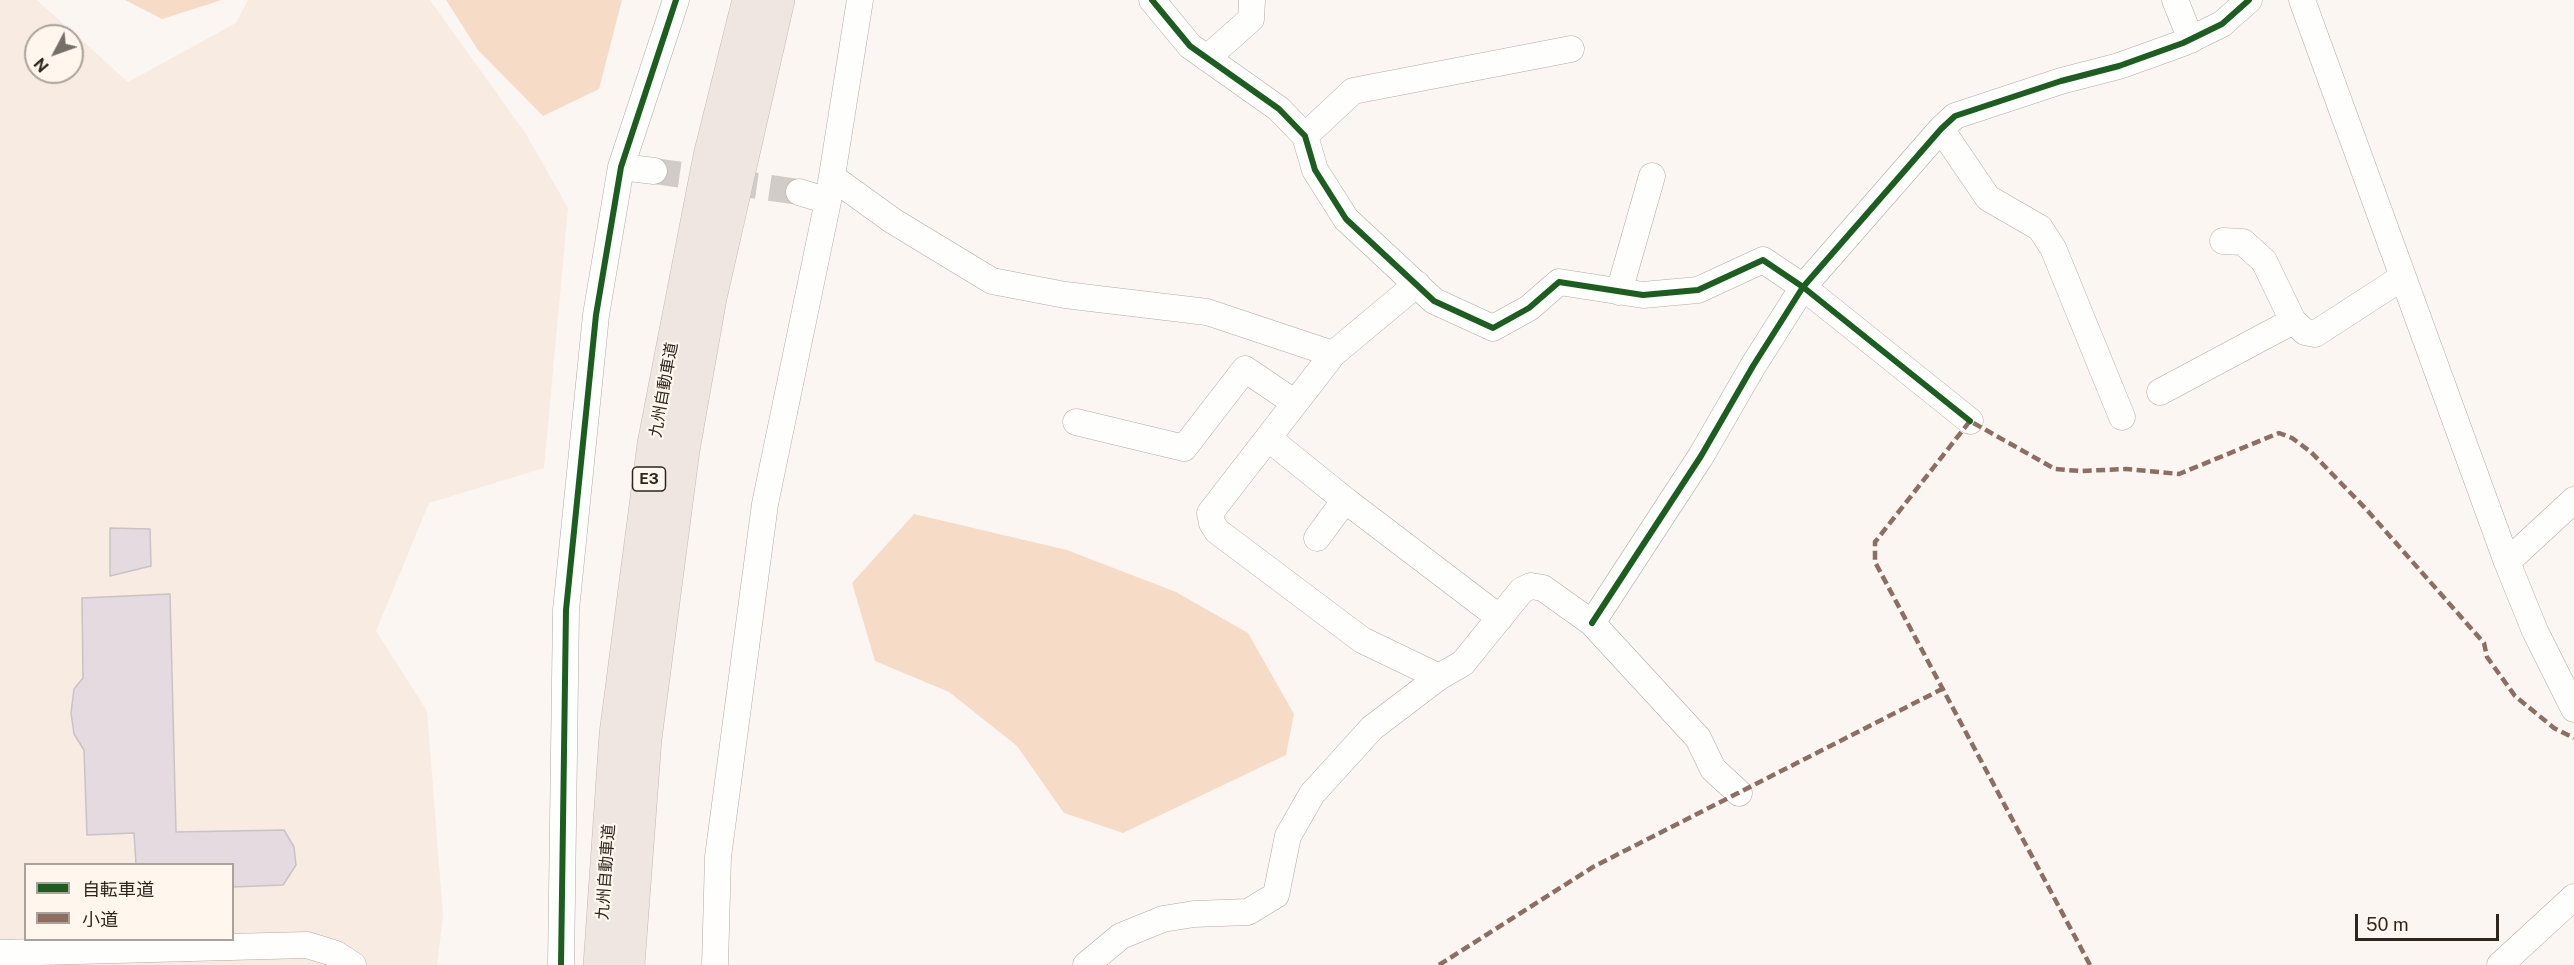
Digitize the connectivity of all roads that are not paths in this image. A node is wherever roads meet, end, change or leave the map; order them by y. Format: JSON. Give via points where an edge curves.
{"nodes":[{"id":1,"x":676,"y":0,"type":"edge"},
{"id":2,"x":749,"y":0,"type":"edge"},
{"id":3,"x":778,"y":0,"type":"edge"},
{"id":4,"x":860,"y":0,"type":"edge"},
{"id":5,"x":1152,"y":0,"type":"edge"},
{"id":6,"x":1252,"y":0,"type":"edge"},
{"id":7,"x":2175,"y":0,"type":"edge"},
{"id":8,"x":2249,"y":0,"type":"edge"},
{"id":9,"x":2302,"y":0,"type":"edge"},
{"id":10,"x":2191,"y":40,"type":"junction"},
{"id":11,"x":1571,"y":49,"type":"dead end"},
{"id":12,"x":1208,"y":58,"type":"junction"},
{"id":13,"x":1941,"y":129,"type":"junction"},
{"id":14,"x":1305,"y":136,"type":"junction"},
{"id":15,"x":621,"y":167,"type":"junction"},
{"id":16,"x":654,"y":171,"type":"tunnel mouth"},
{"id":17,"x":1652,"y":176,"type":"dead end"},
{"id":18,"x":830,"y":189,"type":"junction"},
{"id":19,"x":799,"y":192,"type":"tunnel mouth"},
{"id":20,"x":2223,"y":241,"type":"dead end"},
{"id":21,"x":2403,"y":277,"type":"junction"},
{"id":22,"x":1417,"y":284,"type":"junction"},
{"id":23,"x":1803,"y":287,"type":"junction"},
{"id":24,"x":1619,"y":292,"type":"junction"},
{"id":25,"x":2293,"y":321,"type":"junction"},
{"id":26,"x":1333,"y":354,"type":"junction"},
{"id":27,"x":2160,"y":392,"type":"dead end"},
{"id":28,"x":1295,"y":403,"type":"junction"},
{"id":29,"x":2122,"y":417,"type":"dead end"},
{"id":30,"x":1970,"y":421,"type":"dead end"},
{"id":31,"x":1076,"y":422,"type":"dead end"},
{"id":32,"x":1268,"y":438,"type":"junction"},
{"id":33,"x":1345,"y":500,"type":"junction"},
{"id":34,"x":2574,"y":500,"type":"edge"},
{"id":35,"x":1317,"y":538,"type":"dead end"},
{"id":36,"x":2507,"y":562,"type":"junction"},
{"id":37,"x":1500,"y":618,"type":"junction"},
{"id":38,"x":1592,"y":622,"type":"junction"},
{"id":39,"x":1439,"y":677,"type":"junction"},
{"id":40,"x":2574,"y":709,"type":"edge"},
{"id":41,"x":1739,"y":793,"type":"dead end"},
{"id":42,"x":2574,"y":897,"type":"edge"},
{"id":43,"x":0,"y":953,"type":"edge"},
{"id":44,"x":353,"y":965,"type":"edge"},
{"id":45,"x":561,"y":965,"type":"edge"},
{"id":46,"x":600,"y":965,"type":"edge"},
{"id":47,"x":628,"y":965,"type":"edge"},
{"id":48,"x":715,"y":965,"type":"edge"},
{"id":49,"x":1086,"y":965,"type":"edge"},
{"id":50,"x":2500,"y":965,"type":"edge"}],
"edges":[{"from":1,"to":15,"type":"street"},
{"from":2,"to":46,"type":"highway","name":"九州自動車道","number":"E3","via":[[710,156],[654,444],[616,734]]},
{"from":3,"to":47,"type":"highway","name":"九州自動車道","number":"E3","via":[[710,298],[683,450],[645,739]]},
{"from":4,"to":18,"type":"street"},
{"from":5,"to":12,"type":"street","via":[[1190,46]]},
{"from":6,"to":12,"type":"street","via":[[1251,19]]},
{"from":7,"to":10,"type":"street"},
{"from":8,"to":10,"type":"street","via":[[2222,24]]},
{"from":9,"to":21,"type":"street"},
{"from":10,"to":13,"type":"street","via":[[1955,116]]},
{"from":11,"to":14,"type":"street","via":[[1353,91]]},
{"from":12,"to":14,"type":"street","via":[[1279,109]]},
{"from":13,"to":23,"type":"street"},
{"from":13,"to":29,"type":"street","via":[[1988,198],[2040,228],[2053,248]]},
{"from":14,"to":22,"type":"street","via":[[1315,170],[1346,219]]},
{"from":15,"to":16,"type":"street"},
{"from":15,"to":45,"type":"street","via":[[596,315],[566,610]]},
{"from":17,"to":24,"type":"street"},
{"from":18,"to":19,"type":"street"},
{"from":18,"to":26,"type":"street","via":[[893,221],[992,281],[1065,295],[1207,312]]},
{"from":18,"to":48,"type":"street","via":[[765,504],[718,857]]},
{"from":20,"to":25,"type":"street","via":[[2243,243],[2264,261]]},
{"from":21,"to":25,"type":"street","via":[[2315,334],[2304,332]]},
{"from":21,"to":36,"type":"street"},
{"from":22,"to":24,"type":"street","via":[[1434,301],[1493,328],[1529,308],[1559,282]]},
{"from":22,"to":26,"type":"street"},
{"from":23,"to":24,"type":"street","via":[[1763,260],[1698,290],[1643,295]]},
{"from":23,"to":30,"type":"street"},
{"from":23,"to":38,"type":"street","via":[[1701,456]]},
{"from":25,"to":27,"type":"street"},
{"from":26,"to":28,"type":"street"},
{"from":28,"to":31,"type":"street","via":[[1245,369],[1184,448]]},
{"from":28,"to":32,"type":"street"},
{"from":32,"to":33,"type":"street"},
{"from":32,"to":39,"type":"street","via":[[1210,513],[1217,531],[1362,640]]},
{"from":33,"to":35,"type":"street"},
{"from":33,"to":37,"type":"street"},
{"from":34,"to":36,"type":"street"},
{"from":36,"to":40,"type":"street","via":[[2535,632]]},
{"from":37,"to":38,"type":"street","via":[[1522,590],[1532,586],[1543,588]]},
{"from":37,"to":39,"type":"street","via":[[1463,663]]},
{"from":38,"to":41,"type":"street","via":[[1698,738],[1713,769]]},
{"from":39,"to":49,"type":"street","via":[[1372,728],[1312,794],[1288,836],[1276,895],[1248,912],[1163,919],[1121,936]]},
{"from":42,"to":50,"type":"street"},
{"from":43,"to":44,"type":"street","via":[[308,945],[336,954]]}]}
